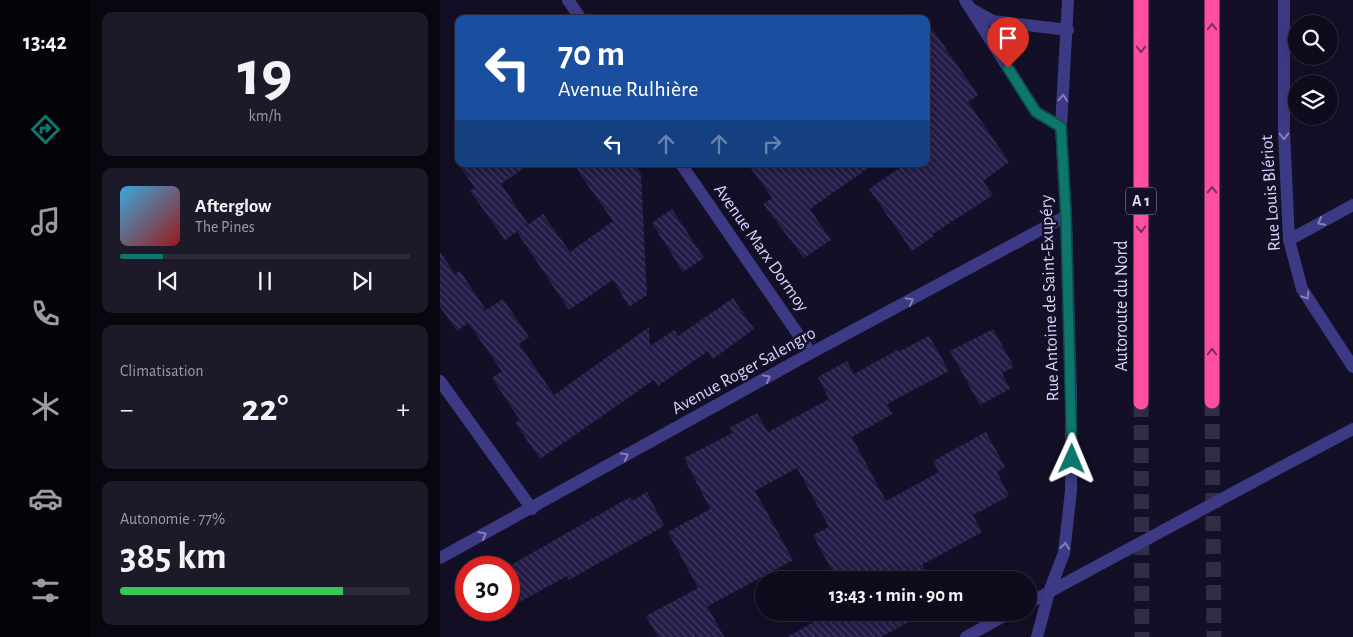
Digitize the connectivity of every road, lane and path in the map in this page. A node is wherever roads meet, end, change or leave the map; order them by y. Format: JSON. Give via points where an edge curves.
{"nodes":[{"id":1,"x":568,"y":0,"type":"edge"},
{"id":2,"x":1068,"y":0,"type":"edge"},
{"id":3,"x":1141,"y":0,"type":"edge"},
{"id":4,"x":1212,"y":0,"type":"edge"},
{"id":5,"x":1284,"y":0,"type":"edge"},
{"id":6,"x":968,"y":5,"type":"edge"},
{"id":7,"x":578,"y":15,"type":"edge"},
{"id":8,"x":1068,"y":30,"type":"junction"},
{"id":9,"x":1061,"y":127,"type":"junction"},
{"id":10,"x":683,"y":167,"type":"edge"},
{"id":11,"x":1353,"y":205,"type":"edge"},
{"id":12,"x":1066,"y":216,"type":"junction"},
{"id":13,"x":1289,"y":240,"type":"junction"},
{"id":14,"x":811,"y":353,"type":"junction"},
{"id":15,"x":1353,"y":367,"type":"edge"},
{"id":16,"x":440,"y":381,"type":"edge"},
{"id":17,"x":1212,"y":401,"type":"tunnel mouth"},
{"id":18,"x":1141,"y":402,"type":"tunnel mouth"},
{"id":19,"x":1353,"y":429,"type":"edge"},
{"id":20,"x":532,"y":509,"type":"junction"},
{"id":21,"x":440,"y":558,"type":"edge"},
{"id":22,"x":1049,"y":592,"type":"junction"},
{"id":23,"x":1037,"y":599,"type":"edge"},
{"id":24,"x":995,"y":621,"type":"edge"},
{"id":25,"x":966,"y":637,"type":"edge"},
{"id":26,"x":1037,"y":637,"type":"edge"}],
"edges":[{"from":1,"to":7,"type":"street"},
{"from":2,"to":8,"type":"street","name":"Rue Antoine de Saint-Exupéry"},
{"from":3,"to":18,"type":"highway","name":"Autoroute du Nord","number":"A 1","one_way":true},
{"from":17,"to":4,"type":"highway","one_way":true},
{"from":5,"to":13,"type":"street","name":"Rue Louis Blériot","one_way":true,"via":[[1284,132]]},
{"from":6,"to":8,"type":"street","via":[[993,21]]},
{"from":6,"to":9,"type":"street","via":[[1036,112]]},
{"from":9,"to":8,"type":"street","name":"Rue Antoine de Saint-Exupéry","one_way":true},
{"from":9,"to":12,"type":"street","name":"Rue Antoine de Saint-Exupéry"},
{"from":10,"to":14,"type":"street","name":"Avenue Marx Dormoy"},
{"from":11,"to":13,"type":"street","one_way":true},
{"from":14,"to":12,"type":"street","name":"Avenue Roger Salengro","one_way":true},
{"from":22,"to":12,"type":"street","name":"Rue Antoine de Saint-Exupéry","one_way":true,"via":[[1064,553],[1071,491]]},
{"from":13,"to":15,"type":"street","name":"Rue Louis Blériot","one_way":true,"via":[[1302,289]]},
{"from":20,"to":14,"type":"street","name":"Avenue Roger Salengro","one_way":true},
{"from":16,"to":20,"type":"street"},
{"from":19,"to":22,"type":"street","bridge":true},
{"from":21,"to":20,"type":"street","name":"Avenue Roger Salengro","one_way":true},
{"from":22,"to":23,"type":"street"},
{"from":22,"to":26,"type":"street","name":"Rue Antoine de Saint-Exupéry"},
{"from":24,"to":25,"type":"street"}]}
